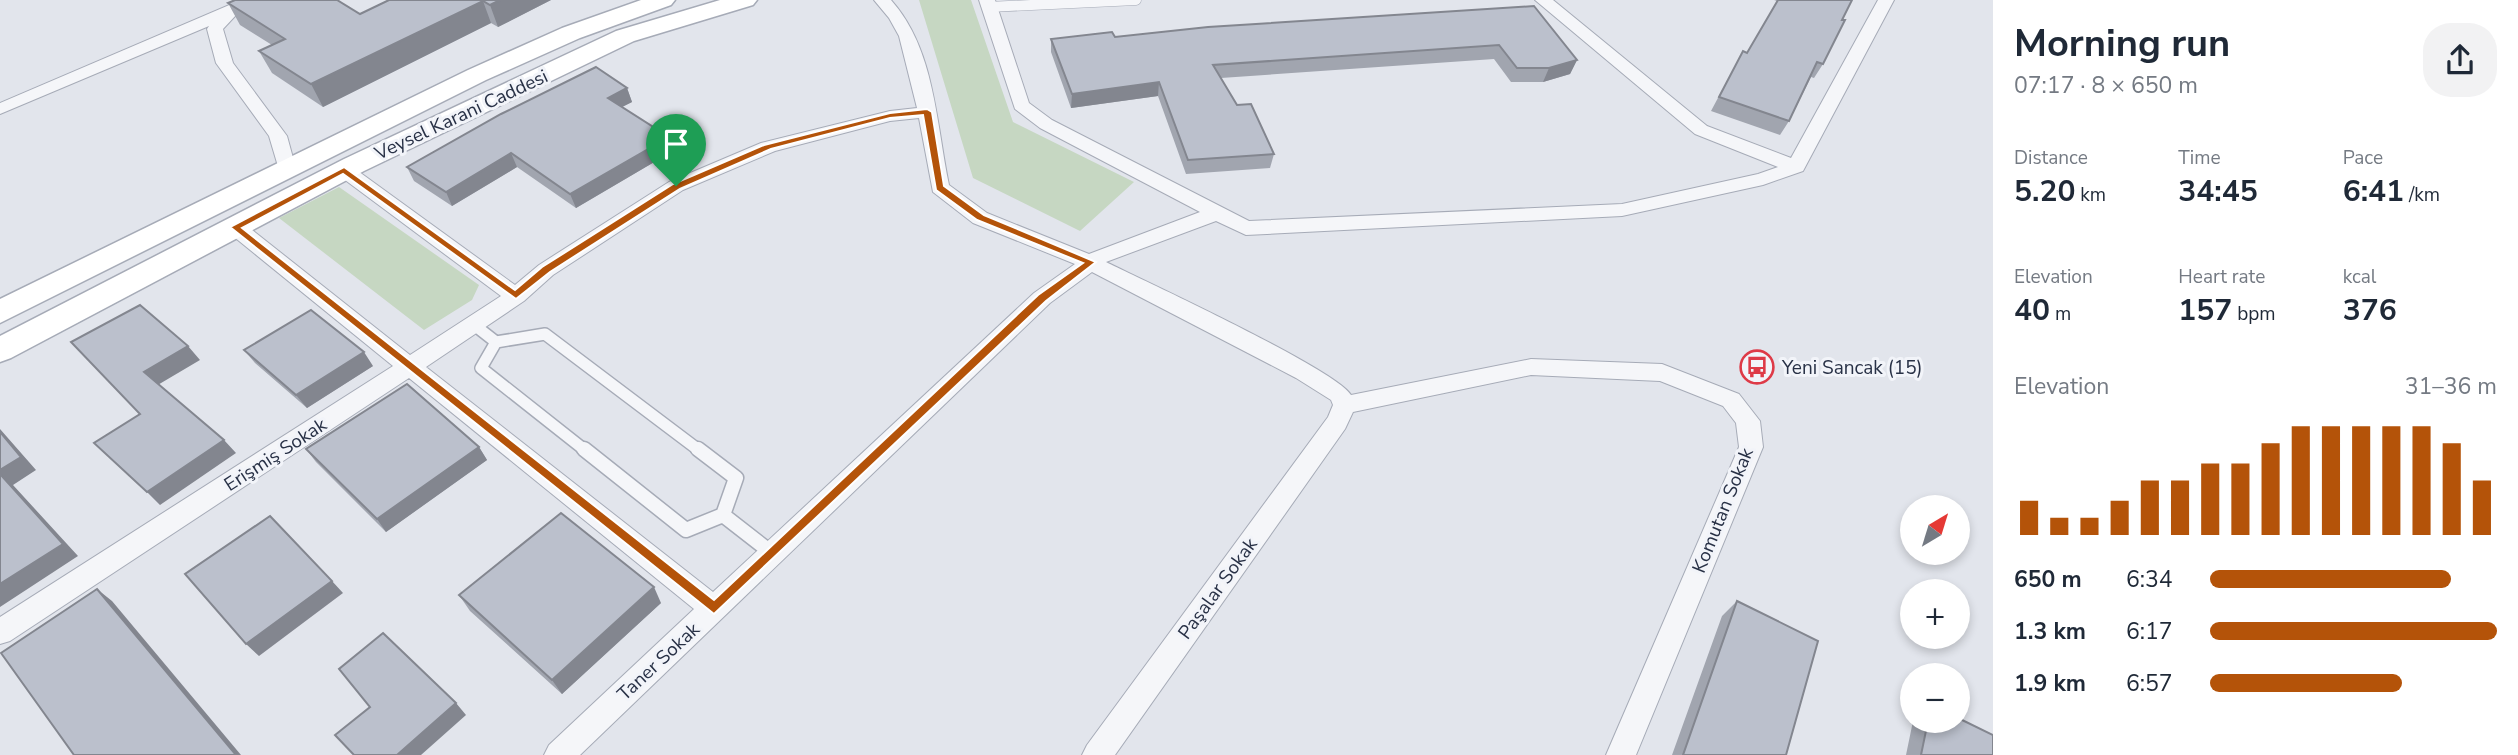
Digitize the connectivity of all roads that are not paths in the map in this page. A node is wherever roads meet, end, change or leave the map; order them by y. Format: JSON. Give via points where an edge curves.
{"nodes":[{"id":1,"x":255,"y":0,"type":"edge"},
{"id":2,"x":663,"y":0,"type":"edge"},
{"id":3,"x":745,"y":0,"type":"edge"},
{"id":4,"x":882,"y":0,"type":"edge"},
{"id":5,"x":1136,"y":0,"type":"edge"},
{"id":6,"x":1543,"y":0,"type":"edge"},
{"id":7,"x":1886,"y":0,"type":"edge"},
{"id":8,"x":988,"y":3,"type":"edge"},
{"id":9,"x":230,"y":5,"type":"edge"},
{"id":10,"x":0,"y":109,"type":"edge"},
{"id":11,"x":927,"y":112,"type":"junction"},
{"id":12,"x":1796,"y":167,"type":"junction"},
{"id":13,"x":287,"y":169,"type":"junction"},
{"id":14,"x":344,"y":170,"type":"junction"},
{"id":15,"x":1217,"y":214,"type":"junction"},
{"id":16,"x":235,"y":227,"type":"junction"},
{"id":17,"x":1091,"y":262,"type":"junction"},
{"id":18,"x":516,"y":296,"type":"junction"},
{"id":19,"x":0,"y":312,"type":"edge"},
{"id":20,"x":473,"y":324,"type":"junction"},
{"id":21,"x":496,"y":342,"type":"junction"},
{"id":22,"x":0,"y":350,"type":"edge"},
{"id":23,"x":410,"y":366,"type":"junction"},
{"id":24,"x":1341,"y":413,"type":"junction"},
{"id":25,"x":723,"y":515,"type":"junction"},
{"id":26,"x":773,"y":554,"type":"junction"},
{"id":27,"x":714,"y":608,"type":"junction"},
{"id":28,"x":0,"y":632,"type":"edge"},
{"id":29,"x":559,"y":755,"type":"edge"},
{"id":30,"x":1097,"y":755,"type":"edge"},
{"id":31,"x":1621,"y":755,"type":"edge"}],
"edges":[{"from":1,"to":9,"type":"street"},
{"from":2,"to":13,"type":"main road","name":"Veysel Karani Caddesi","via":[[477,75]]},
{"from":3,"to":14,"type":"main road","name":"Veysel Karani Caddesi","via":[[625,36]]},
{"from":4,"to":11,"type":"street","via":[[901,23]]},
{"from":5,"to":8,"type":"lane"},
{"from":6,"to":12,"type":"street","via":[[1701,130]]},
{"from":7,"to":12,"type":"street"},
{"from":8,"to":15,"type":"street","via":[[1021,105],[1046,124]]},
{"from":9,"to":10,"type":"street"},
{"from":9,"to":13,"type":"street","via":[[215,29],[225,63],[278,136]]},
{"from":11,"to":17,"type":"street","via":[[940,188],[980,218]]},
{"from":11,"to":18,"type":"street","name":"Erişmiş Sokak","via":[[890,116],[768,147],[676,186],[546,270]]},
{"from":12,"to":15,"type":"street","via":[[1763,179],[1622,210],[1246,228]]},
{"from":13,"to":19,"type":"main road","name":"Veysel Karani Caddesi"},
{"from":14,"to":16,"type":"main road","name":"Veysel Karani Caddesi"},
{"from":14,"to":18,"type":"street"},
{"from":15,"to":17,"type":"street","name":"Taner Sokak"},
{"from":16,"to":22,"type":"main road","name":"Veysel Karani Caddesi"},
{"from":16,"to":23,"type":"street"},
{"from":17,"to":24,"type":"street","via":[[1304,372],[1339,394]]},
{"from":17,"to":26,"type":"street","name":"Taner Sokak","via":[[1042,298]]},
{"from":18,"to":20,"type":"street","name":"Erişmiş Sokak"},
{"from":20,"to":21,"type":"lane"},
{"from":20,"to":23,"type":"street","name":"Erişmiş Sokak"},
{"from":21,"to":25,"type":"lane","via":[[545,334],[736,478]]},
{"from":21,"to":25,"type":"lane","via":[[481,369],[686,530]]},
{"from":23,"to":27,"type":"street"},
{"from":23,"to":28,"type":"street","name":"Erişmiş Sokak"},
{"from":24,"to":30,"type":"street","name":"Paşalar Sokak"},
{"from":24,"to":31,"type":"street","name":"Komutan Sokak","via":[[1531,367],[1662,373],[1731,400],[1748,421],[1751,447]]},
{"from":25,"to":26,"type":"lane"},
{"from":26,"to":27,"type":"street","name":"Taner Sokak"},
{"from":27,"to":29,"type":"street","name":"Taner Sokak"}]}
